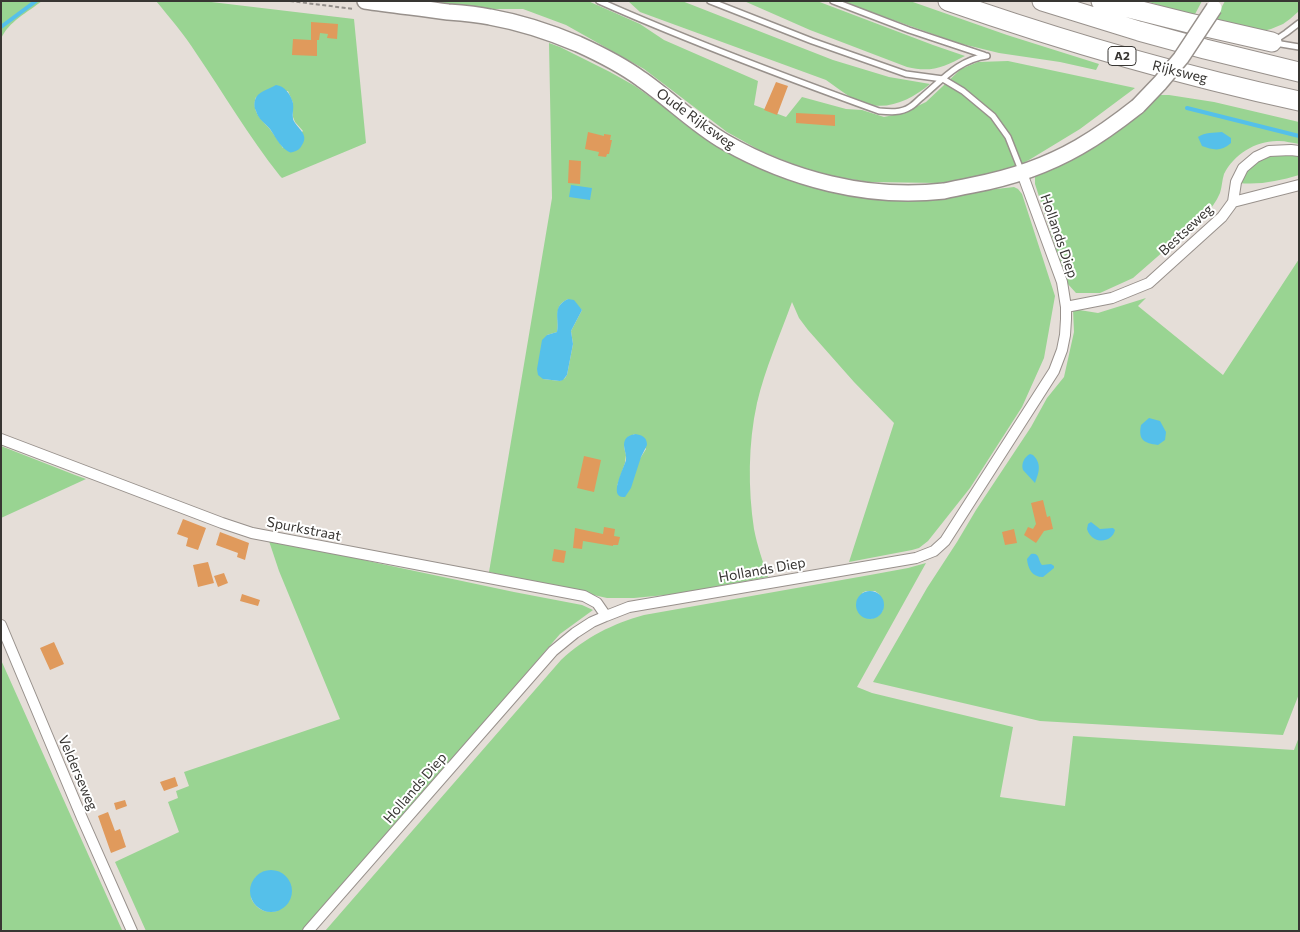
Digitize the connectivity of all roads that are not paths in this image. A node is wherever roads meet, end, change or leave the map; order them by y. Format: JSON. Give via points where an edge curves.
{"nodes":[{"id":1,"x":364,"y":1,"type":"edge"},
{"id":2,"x":599,"y":1,"type":"edge"},
{"id":3,"x":616,"y":1,"type":"edge"},
{"id":4,"x":710,"y":1,"type":"edge"},
{"id":5,"x":833,"y":1,"type":"edge"},
{"id":6,"x":948,"y":1,"type":"edge"},
{"id":7,"x":1042,"y":1,"type":"edge"},
{"id":8,"x":1101,"y":1,"type":"edge"},
{"id":9,"x":1216,"y":5,"type":"edge"},
{"id":10,"x":617,"y":10,"type":"junction"},
{"id":11,"x":1299,"y":23,"type":"edge"},
{"id":12,"x":1272,"y":42,"type":"junction"},
{"id":13,"x":1299,"y":47,"type":"edge"},
{"id":14,"x":1299,"y":72,"type":"edge"},
{"id":15,"x":943,"y":79,"type":"junction"},
{"id":16,"x":1299,"y":101,"type":"edge"},
{"id":17,"x":1299,"y":151,"type":"edge"},
{"id":18,"x":1022,"y":173,"type":"junction"},
{"id":19,"x":1299,"y":185,"type":"edge"},
{"id":20,"x":1233,"y":202,"type":"junction"},
{"id":21,"x":1066,"y":307,"type":"junction"},
{"id":22,"x":1,"y":439,"type":"edge"},
{"id":23,"x":606,"y":616,"type":"junction"},
{"id":24,"x":1,"y":624,"type":"edge"},
{"id":25,"x":132,"y":931,"type":"edge"},
{"id":26,"x":308,"y":931,"type":"edge"}],
"edges":[{"from":1,"to":18,"type":"street","name":"Oude Rijksweg","via":[[488,16],[569,40],[643,80],[723,141],[780,169],[822,182],[886,192],[943,191]]},
{"from":2,"to":10,"type":"lane"},
{"from":3,"to":10,"type":"lane"},
{"from":4,"to":15,"type":"lane","via":[[906,74]]},
{"from":5,"to":15,"type":"lane","via":[[987,56],[970,60]]},
{"from":6,"to":16,"type":"highway","name":"Rijksweg","number":"A2","via":[[1026,28],[1150,64]]},
{"from":7,"to":14,"type":"highway","name":"Rijksweg","number":"A2","via":[[1139,31]]},
{"from":8,"to":12,"type":"highway"},
{"from":9,"to":18,"type":"street","name":"Oude Rijksweg","bridge":true,"via":[[1181,58],[1138,106],[1079,147]]},
{"from":10,"to":15,"type":"lane","via":[[750,64],[879,111],[896,112],[909,108]]},
{"from":11,"to":12,"type":"lane"},
{"from":12,"to":13,"type":"lane"},
{"from":15,"to":18,"type":"lane","via":[[963,90],[993,116],[1008,137]]},
{"from":17,"to":20,"type":"street","name":"Bestseweg","via":[[1269,151],[1256,157],[1243,168],[1236,182]]},
{"from":18,"to":21,"type":"street","name":"Hollands Diep","via":[[1062,282]]},
{"from":19,"to":20,"type":"street"},
{"from":20,"to":21,"type":"street","name":"Bestseweg","via":[[1222,217],[1149,283],[1112,298]]},
{"from":21,"to":23,"type":"street","name":"Hollands Diep","via":[[1065,335],[1054,371],[946,541],[934,551],[916,558],[629,607]]},
{"from":22,"to":23,"type":"street","name":"Spurkstraat","via":[[252,533],[584,596],[597,603]]},
{"from":23,"to":26,"type":"street","name":"Hollands Diep","via":[[575,633],[553,651]]},
{"from":24,"to":25,"type":"street","name":"Velderseweg"}]}
